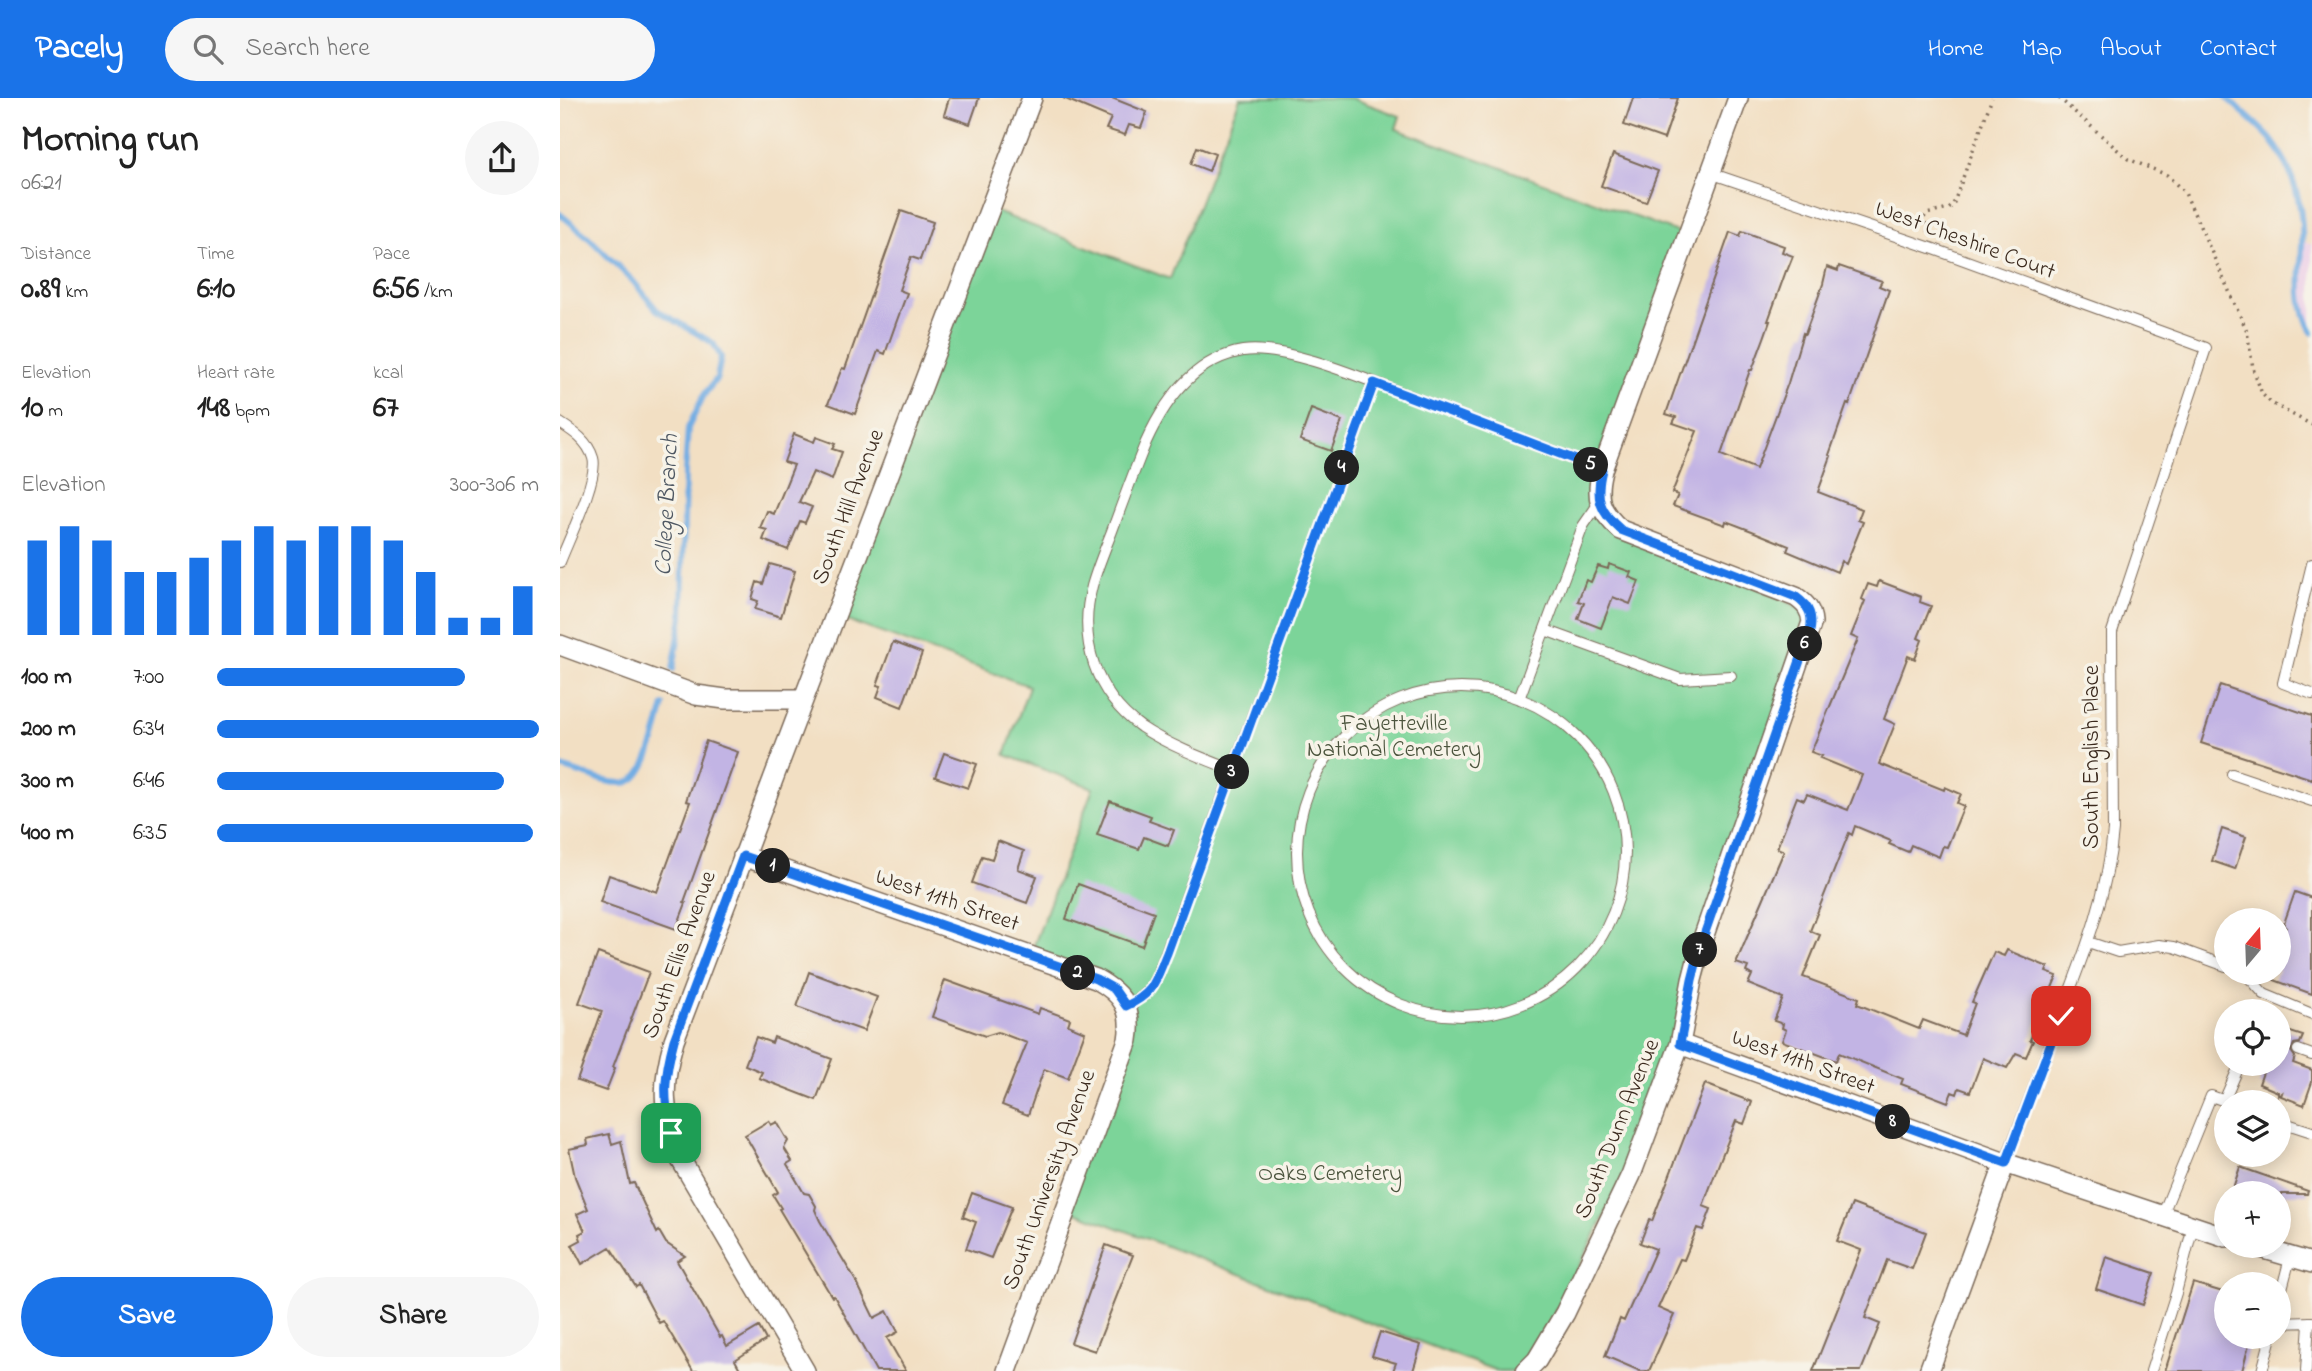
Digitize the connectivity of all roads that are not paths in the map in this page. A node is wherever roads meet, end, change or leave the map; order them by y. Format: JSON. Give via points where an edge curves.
{"nodes":[{"id":1,"x":1032,"y":98,"type":"edge"},
{"id":2,"x":1738,"y":98,"type":"edge"},
{"id":3,"x":1710,"y":173,"type":"junction"},
{"id":4,"x":2206,"y":348,"type":"joint"},
{"id":5,"x":1374,"y":383,"type":"junction"},
{"id":6,"x":560,"y":423,"type":"edge"},
{"id":7,"x":1602,"y":470,"type":"junction"},
{"id":8,"x":1600,"y":502,"type":"junction"},
{"id":9,"x":560,"y":562,"type":"edge"},
{"id":10,"x":2312,"y":564,"type":"edge"},
{"id":11,"x":1545,"y":630,"type":"junction"},
{"id":12,"x":560,"y":645,"type":"edge"},
{"id":13,"x":1731,"y":676,"type":"dead end"},
{"id":14,"x":2312,"y":694,"type":"edge"},
{"id":15,"x":802,"y":699,"type":"junction"},
{"id":16,"x":1519,"y":699,"type":"junction"},
{"id":17,"x":1233,"y":769,"type":"junction"},
{"id":18,"x":2232,"y":774,"type":"dead end"},
{"id":19,"x":2312,"y":801,"type":"edge"},
{"id":20,"x":743,"y":856,"type":"junction"},
{"id":21,"x":2088,"y":942,"type":"junction"},
{"id":22,"x":2214,"y":962,"type":"edge"},
{"id":23,"x":2256,"y":985,"type":"edge"},
{"id":24,"x":1126,"y":1006,"type":"junction"},
{"id":25,"x":2312,"y":1014,"type":"edge"},
{"id":26,"x":1680,"y":1044,"type":"junction"},
{"id":27,"x":2298,"y":1050,"type":"dead end"},
{"id":28,"x":2312,"y":1055,"type":"edge"},
{"id":29,"x":2214,"y":1097,"type":"edge"},
{"id":30,"x":2291,"y":1125,"type":"edge"},
{"id":31,"x":2312,"y":1132,"type":"edge"},
{"id":32,"x":2006,"y":1163,"type":"junction"},
{"id":33,"x":2162,"y":1216,"type":"junction"},
{"id":34,"x":2193,"y":1226,"type":"junction"},
{"id":35,"x":2214,"y":1233,"type":"edge"},
{"id":36,"x":2290,"y":1258,"type":"joint"},
{"id":37,"x":2312,"y":1263,"type":"edge"},
{"id":38,"x":2286,"y":1272,"type":"edge"},
{"id":39,"x":2311,"y":1322,"type":"edge"},
{"id":40,"x":2291,"y":1323,"type":"edge"},
{"id":41,"x":2268,"y":1349,"type":"edge"},
{"id":42,"x":805,"y":1371,"type":"edge"},
{"id":43,"x":1007,"y":1371,"type":"edge"},
{"id":44,"x":1527,"y":1371,"type":"edge"},
{"id":45,"x":1929,"y":1371,"type":"edge"},
{"id":46,"x":2151,"y":1371,"type":"edge"},
{"id":47,"x":2262,"y":1371,"type":"edge"},
{"id":48,"x":2306,"y":1371,"type":"edge"}],
"edges":[{"from":1,"to":15,"type":"street","name":"South Hill Avenue"},
{"from":2,"to":3,"type":"street"},
{"from":3,"to":4,"type":"lane","name":"West Cheshire Court"},
{"from":3,"to":7,"type":"street"},
{"from":4,"to":21,"type":"lane","name":"South English Place","via":[[2112,632],[2111,861]]},
{"from":5,"to":7,"type":"lane"},
{"from":5,"to":17,"type":"lane"},
{"from":5,"to":17,"type":"lane","via":[[1289,354],[1245,351],[1217,359],[1193,374],[1156,420],[1092,585],[1087,643],[1105,692],[1142,727]]},
{"from":6,"to":9,"type":"lane","via":[[580,436],[594,459],[593,478]]},
{"from":7,"to":8,"type":"street"},
{"from":8,"to":11,"type":"lane","via":[[1583,526]]},
{"from":8,"to":26,"type":"street","name":"South Dunn Avenue","via":[[1621,530],[1796,597],[1811,612],[1810,632],[1702,941]]},
{"from":10,"to":14,"type":"lane","via":[[2283,683]]},
{"from":11,"to":13,"type":"lane","via":[[1680,679]]},
{"from":11,"to":16,"type":"lane"},
{"from":12,"to":15,"type":"street","via":[[696,695]]},
{"from":15,"to":20,"type":"street","name":"South Ellis Avenue"},
{"from":16,"to":16,"type":"lane","via":[[1459,688],[1396,701],[1343,737],[1308,791],[1299,822],[1297,854],[1300,885],[1310,915],[1345,968],[1383,996],[1412,1008],[1476,1015],[1508,1009],[1538,996],[1565,979],[1588,956],[1618,900],[1624,836],[1605,775],[1564,725]]},
{"from":17,"to":24,"type":"lane","via":[[1153,986],[1142,999]]},
{"from":18,"to":19,"type":"lane"},
{"from":20,"to":24,"type":"street","name":"West 11th Street","via":[[1096,979],[1114,989]]},
{"from":20,"to":42,"type":"street","name":"South Ellis Avenue","via":[[674,1040],[664,1101],[681,1160]]},
{"from":21,"to":22,"type":"lane","via":[[2118,952],[2174,947]]},
{"from":21,"to":32,"type":"lane","name":"South English Place"},
{"from":23,"to":25,"type":"lane","via":[[2264,994]]},
{"from":24,"to":43,"type":"street","name":"South University Avenue","via":[[1131,1023],[1128,1040]]},
{"from":26,"to":32,"type":"street","name":"West 11th Street"},
{"from":26,"to":44,"type":"street","name":"South Dunn Avenue","via":[[1631,1175],[1565,1313]]},
{"from":27,"to":28,"type":"lane"},
{"from":29,"to":33,"type":"lane"},
{"from":30,"to":31,"type":"lane"},
{"from":32,"to":33,"type":"street","name":"West 11th Street"},
{"from":32,"to":45,"type":"street"},
{"from":33,"to":34,"type":"street","name":"West 11th Street"},
{"from":34,"to":35,"type":"street","name":"West 11th Street"},
{"from":34,"to":46,"type":"lane"},
{"from":36,"to":37,"type":"street"},
{"from":36,"to":38,"type":"lane"},
{"from":39,"to":40,"type":"lane"},
{"from":39,"to":48,"type":"lane"},
{"from":41,"to":47,"type":"lane"}]}
